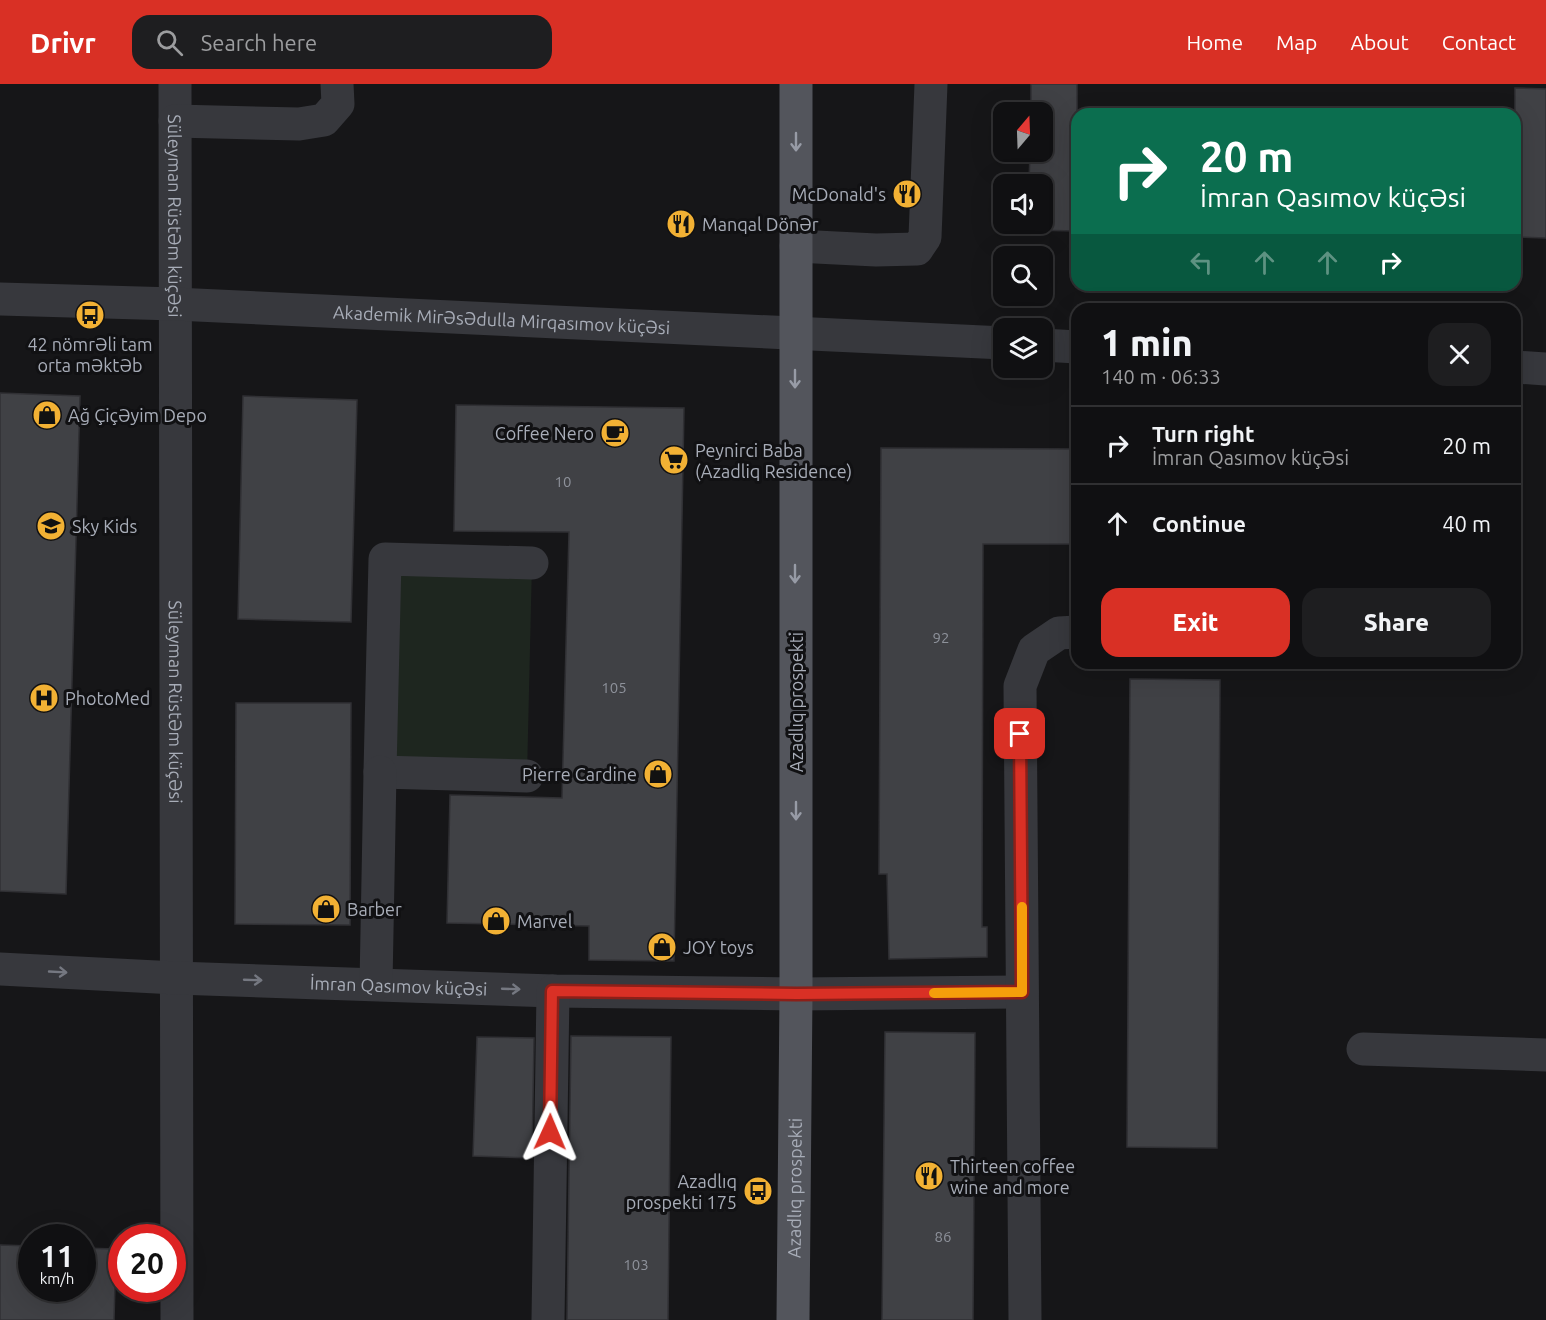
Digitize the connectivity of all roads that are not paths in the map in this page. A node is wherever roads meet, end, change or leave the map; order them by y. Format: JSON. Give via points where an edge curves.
{"nodes":[{"id":1,"x":175,"y":84,"type":"edge"},
{"id":2,"x":337,"y":84,"type":"edge"},
{"id":3,"x":796,"y":84,"type":"edge"},
{"id":4,"x":931,"y":84,"type":"edge"},
{"id":5,"x":175,"y":121,"type":"junction"},
{"id":6,"x":796,"y":246,"type":"junction"},
{"id":7,"x":0,"y":299,"type":"edge"},
{"id":8,"x":175,"y":304,"type":"junction"},
{"id":9,"x":795,"y":333,"type":"junction"},
{"id":10,"x":993,"y":342,"type":"edge"},
{"id":11,"x":1053,"y":346,"type":"edge"},
{"id":12,"x":1071,"y":347,"type":"edge"},
{"id":13,"x":1521,"y":367,"type":"edge"},
{"id":14,"x":1546,"y":369,"type":"edge"},
{"id":15,"x":532,"y":563,"type":"dead end"},
{"id":16,"x":1071,"y":632,"type":"edge"},
{"id":17,"x":380,"y":772,"type":"junction"},
{"id":18,"x":527,"y":776,"type":"dead end"},
{"id":19,"x":0,"y":969,"type":"edge"},
{"id":20,"x":176,"y":978,"type":"junction"},
{"id":21,"x":376,"y":984,"type":"junction"},
{"id":22,"x":552,"y":991,"type":"junction"},
{"id":23,"x":1022,"y":992,"type":"junction"},
{"id":24,"x":796,"y":994,"type":"junction"},
{"id":25,"x":1363,"y":1049,"type":"dead end"},
{"id":26,"x":1546,"y":1055,"type":"edge"},
{"id":27,"x":177,"y":1320,"type":"edge"},
{"id":28,"x":548,"y":1320,"type":"edge"},
{"id":29,"x":793,"y":1320,"type":"edge"},
{"id":30,"x":1025,"y":1320,"type":"edge"}],
"edges":[{"from":1,"to":5,"type":"street","name":"Süleyman Rüstəm küçəsi"},
{"from":2,"to":5,"type":"street","via":[[338,104],[324,120],[299,124]]},
{"from":3,"to":6,"type":"main road","name":"Azadlıq prospekti","one_way":true},
{"from":4,"to":6,"type":"street","via":[[925,237],[917,249]]},
{"from":5,"to":8,"type":"street","name":"Süleyman Rüstəm küçəsi"},
{"from":6,"to":9,"type":"main road","name":"Azadlıq prospekti"},
{"from":7,"to":8,"type":"street","name":"Akademik Mirəsədulla Mirqasımov küçəsi"},
{"from":8,"to":9,"type":"street","name":"Akademik Mirəsədulla Mirqasımov küçəsi"},
{"from":8,"to":20,"type":"street","name":"Süleyman Rüstəm küçəsi"},
{"from":9,"to":10,"type":"street","name":"Akademik Mirəsədulla Mirqasımov küçəsi"},
{"from":9,"to":24,"type":"main road","name":"Azadlıq prospekti","one_way":true},
{"from":11,"to":12,"type":"street"},
{"from":13,"to":14,"type":"street"},
{"from":15,"to":17,"type":"street","via":[[385,559]]},
{"from":16,"to":23,"type":"street","via":[[1059,633],[1034,650],[1020,686]]},
{"from":17,"to":18,"type":"street"},
{"from":17,"to":21,"type":"street"},
{"from":19,"to":20,"type":"street","name":"İmran Qasımov küçəsi","one_way":true},
{"from":20,"to":21,"type":"street","name":"İmran Qasımov küçəsi","one_way":true},
{"from":20,"to":27,"type":"street","name":"Süleyman Rüstəm küçəsi"},
{"from":21,"to":22,"type":"street","name":"İmran Qasımov küçəsi","one_way":true},
{"from":22,"to":24,"type":"street","name":"İmran Qasımov küçəsi"},
{"from":22,"to":28,"type":"street"},
{"from":23,"to":24,"type":"street","name":"İmran Qasımov küçəsi"},
{"from":23,"to":30,"type":"street"},
{"from":24,"to":29,"type":"main road","name":"Azadlıq prospekti"},
{"from":25,"to":26,"type":"street"}]}
